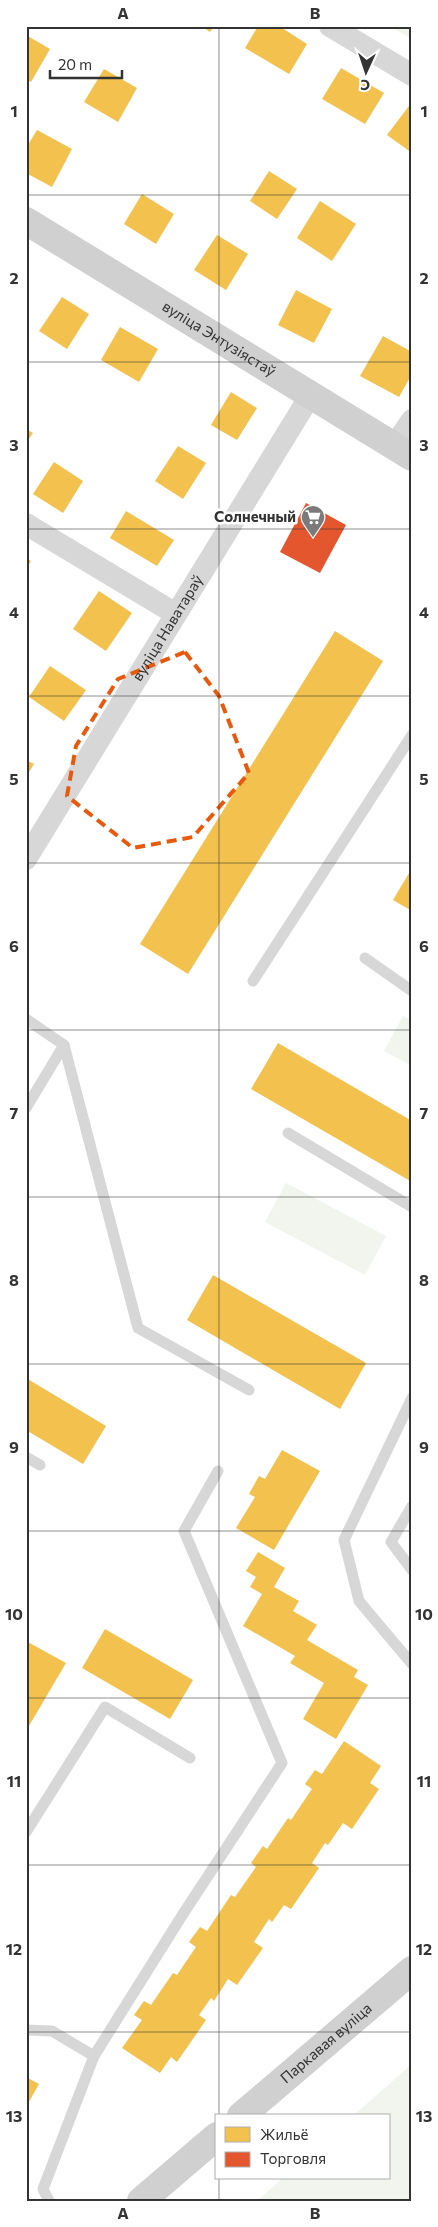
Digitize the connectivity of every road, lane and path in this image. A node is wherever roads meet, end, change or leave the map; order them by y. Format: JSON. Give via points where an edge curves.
{"nodes":[{"id":1,"x":330,"y":26,"type":"edge"},
{"id":2,"x":412,"y":74,"type":"edge"},
{"id":3,"x":26,"y":221,"type":"edge"},
{"id":4,"x":310,"y":396,"type":"junction"},
{"id":5,"x":412,"y":420,"type":"edge"},
{"id":6,"x":403,"y":452,"type":"edge"},
{"id":7,"x":26,"y":524,"type":"edge"},
{"id":8,"x":176,"y":614,"type":"junction"},
{"id":9,"x":412,"y":735,"type":"edge"},
{"id":10,"x":26,"y":859,"type":"edge"},
{"id":11,"x":365,"y":958,"type":"dead end"},
{"id":12,"x":253,"y":981,"type":"dead end"},
{"id":13,"x":412,"y":991,"type":"edge"},
{"id":14,"x":26,"y":1019,"type":"edge"},
{"id":15,"x":64,"y":1045,"type":"junction"},
{"id":16,"x":26,"y":1108,"type":"edge"},
{"id":17,"x":288,"y":1133,"type":"dead end"},
{"id":18,"x":412,"y":1207,"type":"edge"},
{"id":19,"x":249,"y":1390,"type":"dead end"},
{"id":20,"x":412,"y":1398,"type":"edge"},
{"id":21,"x":26,"y":1457,"type":"edge"},
{"id":22,"x":40,"y":1465,"type":"dead end"},
{"id":23,"x":218,"y":1471,"type":"dead end"},
{"id":24,"x":412,"y":1506,"type":"edge"},
{"id":25,"x":412,"y":1570,"type":"edge"},
{"id":26,"x":412,"y":1664,"type":"edge"},
{"id":27,"x":190,"y":1758,"type":"dead end"},
{"id":28,"x":26,"y":1832,"type":"edge"},
{"id":29,"x":412,"y":1970,"type":"edge"},
{"id":30,"x":26,"y":2030,"type":"edge"},
{"id":31,"x":94,"y":2056,"type":"junction"},
{"id":32,"x":242,"y":2114,"type":"edge"},
{"id":33,"x":215,"y":2138,"type":"edge"},
{"id":34,"x":49,"y":2201,"type":"edge"},
{"id":35,"x":141,"y":2201,"type":"edge"}],
"edges":[{"from":1,"to":2,"type":"street"},
{"from":3,"to":4,"type":"main road","name":"вуліца Энтузіястаў"},
{"from":4,"to":6,"type":"main road","name":"вуліца Энтузіястаў"},
{"from":4,"to":8,"type":"street","name":"вуліца Наватараў"},
{"from":5,"to":6,"type":"street"},
{"from":7,"to":8,"type":"street"},
{"from":8,"to":10,"type":"street","name":"вуліца Наватараў"},
{"from":9,"to":12,"type":"lane"},
{"from":11,"to":13,"type":"lane"},
{"from":14,"to":15,"type":"lane"},
{"from":15,"to":16,"type":"lane"},
{"from":15,"to":19,"type":"lane","via":[[138,1328]]},
{"from":17,"to":18,"type":"lane"},
{"from":20,"to":26,"type":"lane","via":[[344,1540],[359,1601]]},
{"from":21,"to":22,"type":"lane"},
{"from":23,"to":31,"type":"lane","via":[[184,1531],[282,1763],[182,1914]]},
{"from":24,"to":25,"type":"lane","via":[[390,1542]]},
{"from":27,"to":28,"type":"lane","via":[[105,1707]]},
{"from":29,"to":32,"type":"main road","name":"Паркавая вуліца"},
{"from":30,"to":31,"type":"lane","via":[[52,2031]]},
{"from":31,"to":34,"type":"lane","via":[[43,2189]]},
{"from":33,"to":35,"type":"main road"}]}
